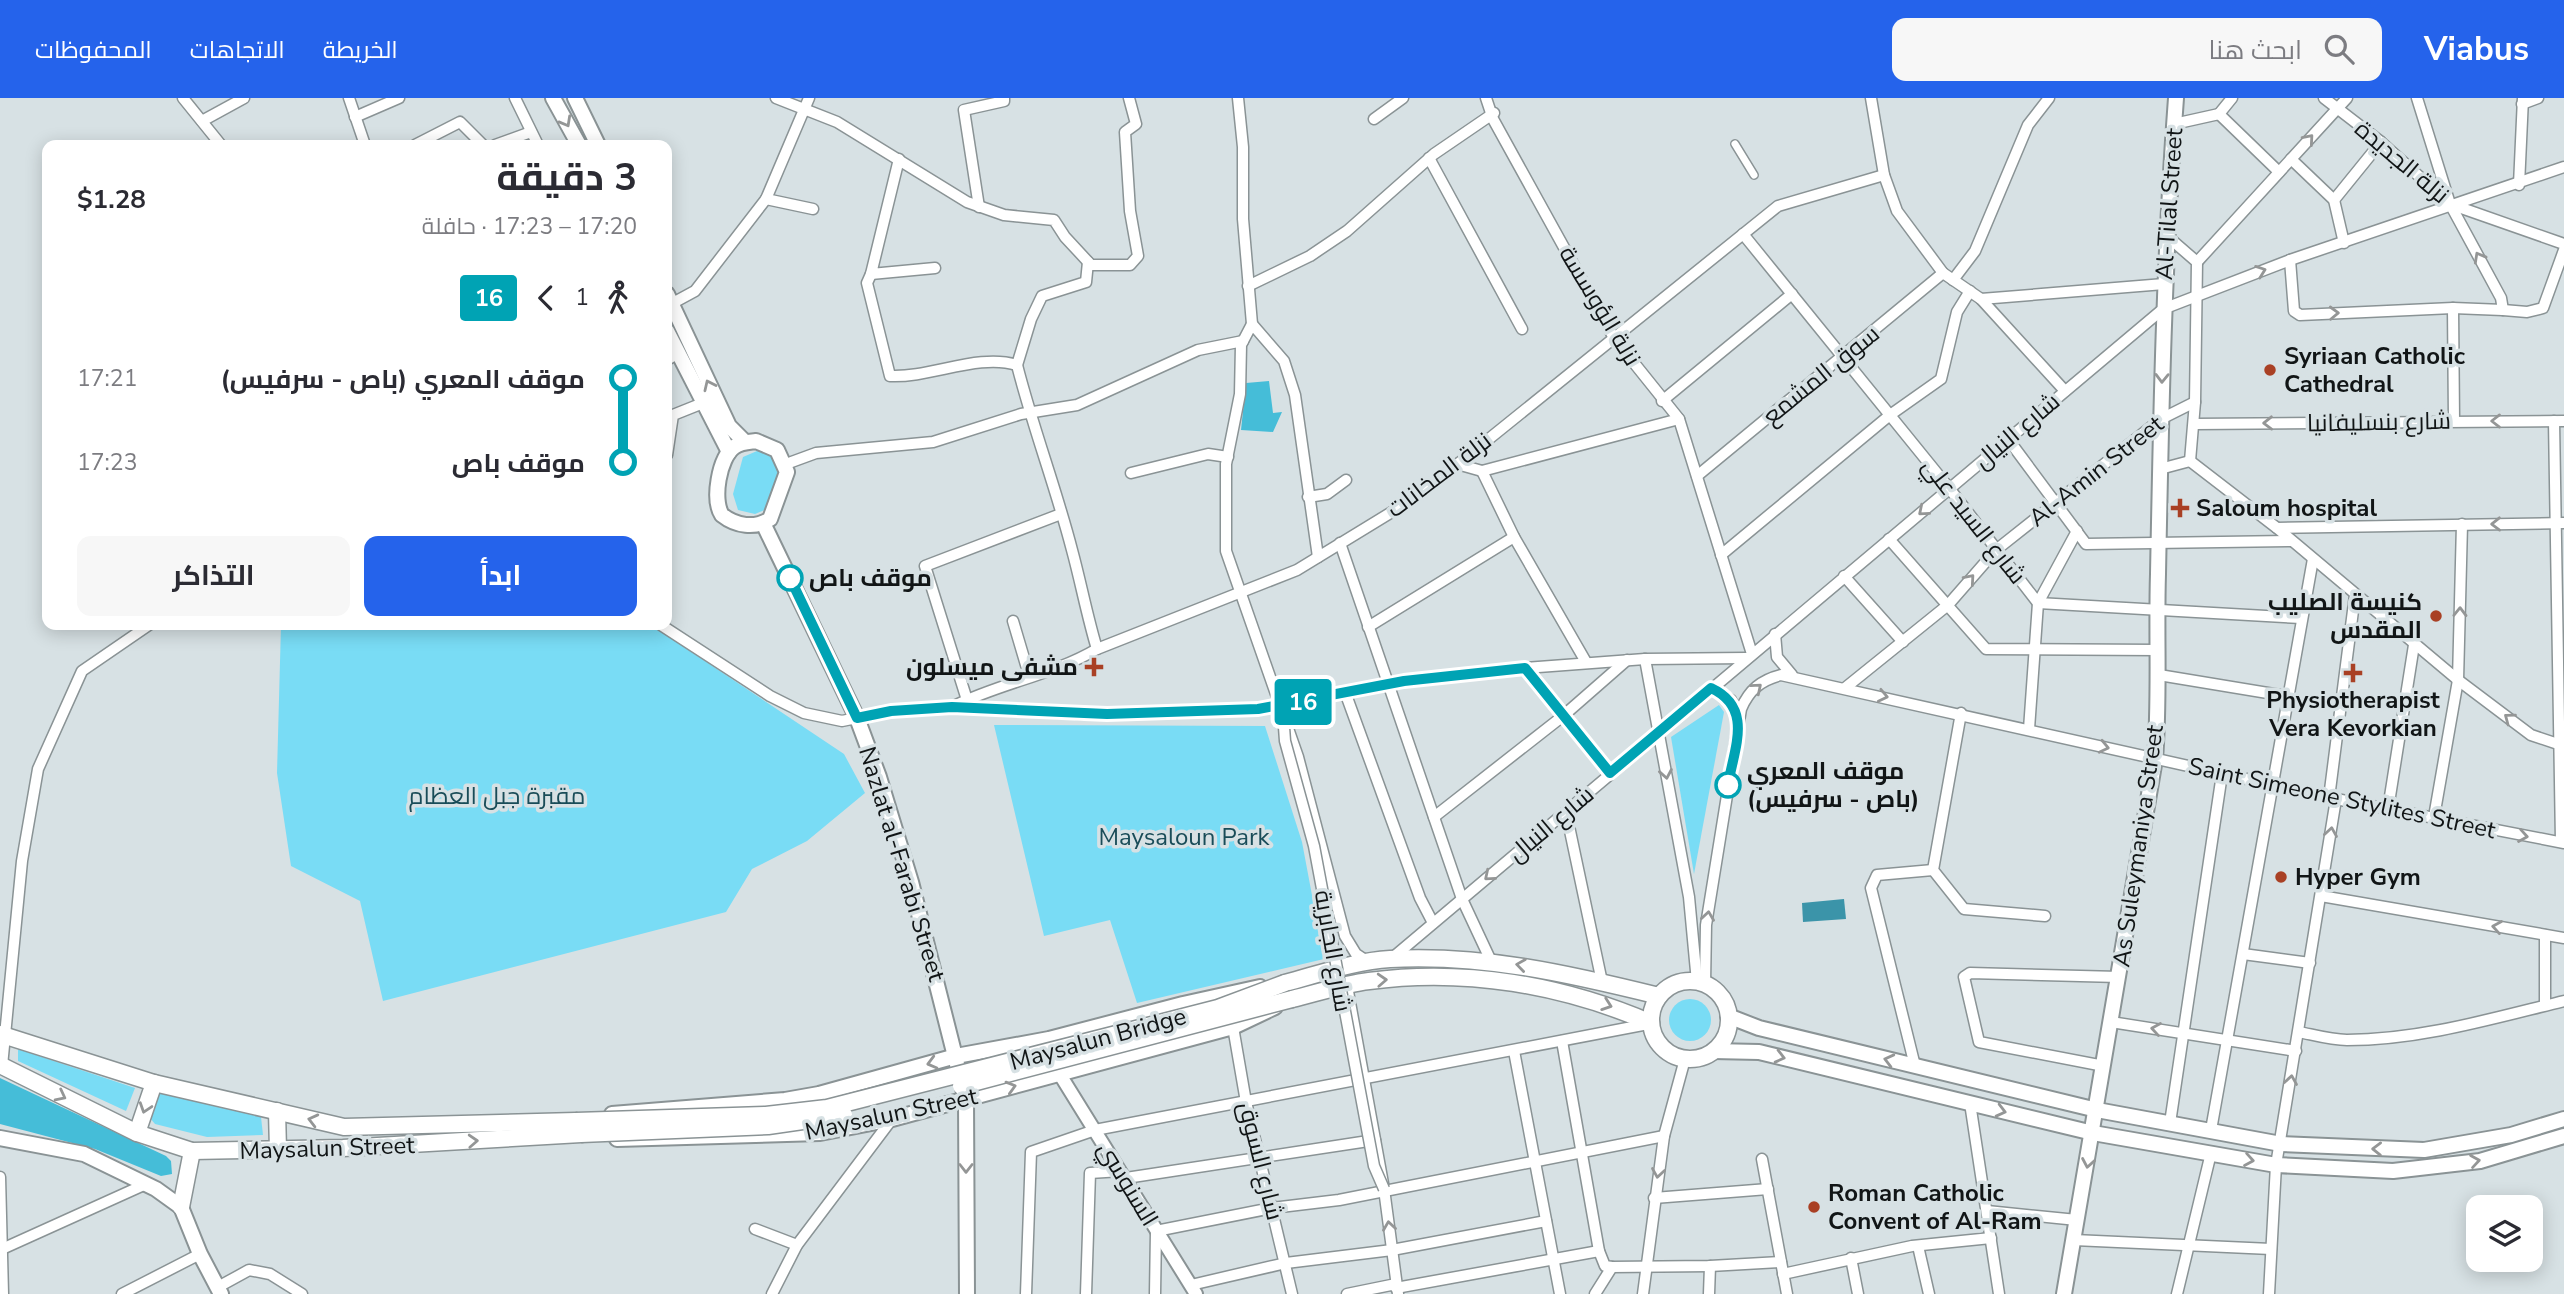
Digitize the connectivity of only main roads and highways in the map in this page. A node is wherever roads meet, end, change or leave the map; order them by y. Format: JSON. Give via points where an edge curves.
{"nodes":[{"id":1,"x":553,"y":98,"type":"edge"},
{"id":2,"x":2176,"y":98,"type":"edge"},
{"id":3,"x":579,"y":100,"type":"edge"},
{"id":4,"x":576,"y":140,"type":"edge"},
{"id":5,"x":596,"y":140,"type":"edge"},
{"id":6,"x":672,"y":305,"type":"edge"},
{"id":7,"x":2163,"y":309,"type":"joint"},
{"id":8,"x":672,"y":357,"type":"edge"},
{"id":9,"x":745,"y":442,"type":"junction"},
{"id":10,"x":729,"y":452,"type":"junction"},
{"id":11,"x":764,"y":523,"type":"junction"},
{"id":12,"x":1286,"y":983,"type":"junction"},
{"id":13,"x":1659,"y":996,"type":"junction"},
{"id":14,"x":1292,"y":999,"type":"junction"},
{"id":15,"x":1728,"y":1016,"type":"junction"},
{"id":16,"x":1651,"y":1023,"type":"junction"},
{"id":17,"x":3,"y":1036,"type":"edge"},
{"id":18,"x":1713,"y":1051,"type":"junction"},
{"id":19,"x":957,"y":1056,"type":"junction"},
{"id":20,"x":1,"y":1066,"type":"edge"},
{"id":21,"x":154,"y":1083,"type":"junction"},
{"id":22,"x":966,"y":1100,"type":"junction"},
{"id":23,"x":2097,"y":1110,"type":"junction"},
{"id":24,"x":277,"y":1111,"type":"junction"},
{"id":25,"x":2564,"y":1119,"type":"edge"},
{"id":26,"x":442,"y":1125,"type":"junction"},
{"id":27,"x":344,"y":1127,"type":"junction"},
{"id":28,"x":579,"y":1127,"type":"junction"},
{"id":29,"x":137,"y":1133,"type":"junction"},
{"id":30,"x":2093,"y":1133,"type":"junction"},
{"id":31,"x":2564,"y":1136,"type":"edge"},
{"id":32,"x":0,"y":1138,"type":"edge"},
{"id":33,"x":442,"y":1143,"type":"junction"},
{"id":34,"x":343,"y":1148,"type":"junction"},
{"id":35,"x":278,"y":1150,"type":"junction"},
{"id":36,"x":192,"y":1152,"type":"junction"},
{"id":37,"x":181,"y":1207,"type":"junction"},
{"id":38,"x":220,"y":1291,"type":"edge"},
{"id":39,"x":967,"y":1294,"type":"edge"},
{"id":40,"x":2064,"y":1294,"type":"edge"}],
"edges":[{"from":1,"to":4,"type":"main road","one_way":true},
{"from":2,"to":7,"type":"main road","name":"Al-Tilal Street"},
{"from":3,"to":5,"type":"main road"},
{"from":9,"to":6,"type":"main road","one_way":true,"via":[[729,426]]},
{"from":7,"to":23,"type":"main road","name":"As Suleymaniya Street","one_way":true,"via":[[2155,759]]},
{"from":8,"to":10,"type":"main road"},
{"from":9,"to":10,"type":"main road"},
{"from":9,"to":11,"type":"main road","via":[[767,444],[786,464],[775,513]]},
{"from":10,"to":11,"type":"main road","via":[[717,494],[718,509],[729,520],[744,525]]},
{"from":11,"to":19,"type":"main road","name":"Nazlat al-Farabi Street","via":[[857,718],[879,777]]},
{"from":13,"to":12,"type":"main road","name":"Maysalun Street","one_way":true,"via":[[1491,961],[1390,959]]},
{"from":12,"to":19,"type":"main road","name":"Maysalun Street"},
{"from":12,"to":28,"type":"main road","name":"Maysalun Bridge","bridge":true,"via":[[1207,1010],[827,1108]]},
{"from":13,"to":15,"type":"main road","via":[[1676,984],[1701,983],[1718,993]]},
{"from":13,"to":16,"type":"main road"},
{"from":14,"to":16,"type":"main road","name":"Maysalun Street","one_way":true,"via":[[1369,981],[1518,982],[1609,1005]]},
{"from":22,"to":14,"type":"main road","name":"Maysalun Street","one_way":true,"via":[[1233,1027]]},
{"from":14,"to":28,"type":"main road","name":"Maysalun Bridge","bridge":true,"via":[[830,1118],[768,1126]]},
{"from":15,"to":18,"type":"main road","via":[[1728,1029]]},
{"from":23,"to":15,"type":"main road","one_way":true,"via":[[1759,1028]]},
{"from":16,"to":18,"type":"main road","via":[[1659,1043],[1675,1056],[1700,1058]]},
{"from":17,"to":21,"type":"main road","name":"Maysalun Street"},
{"from":18,"to":30,"type":"main road","one_way":true,"via":[[1759,1052]]},
{"from":19,"to":22,"type":"main road","name":"Nazlat al-Farabi Street"},
{"from":19,"to":28,"type":"main road","name":"Maysalun Street","one_way":true,"via":[[819,1094],[643,1110]]},
{"from":20,"to":29,"type":"main road","name":"Maysalun Street","one_way":true},
{"from":21,"to":24,"type":"main road","name":"Maysalun Street"},
{"from":21,"to":29,"type":"main road","one_way":true},
{"from":22,"to":28,"type":"main road","name":"Maysalun Street","via":[[820,1133],[768,1137],[638,1140]]},
{"from":22,"to":39,"type":"main road","name":"Nazlat al-Farabi Street","one_way":true},
{"from":25,"to":23,"type":"main road","one_way":true,"via":[[2511,1135],[2424,1150],[2281,1144]]},
{"from":23,"to":30,"type":"main road","name":"As Suleymaniya Street"},
{"from":27,"to":24,"type":"main road","name":"Maysalun Street","one_way":true},
{"from":24,"to":35,"type":"main road"},
{"from":26,"to":27,"type":"main road","name":"Maysalun Street"},
{"from":26,"to":28,"type":"main road","name":"Maysalun Street"},
{"from":26,"to":33,"type":"main road"},
{"from":27,"to":34,"type":"main road"},
{"from":33,"to":28,"type":"main road","name":"Maysalun Street","one_way":true},
{"from":29,"to":36,"type":"main road","name":"Maysalun Street"},
{"from":30,"to":31,"type":"main road","one_way":true,"via":[[2276,1165],[2393,1171],[2480,1161]]},
{"from":30,"to":40,"type":"main road","name":"As Suleymaniya Street","one_way":true},
{"from":32,"to":37,"type":"main road","via":[[84,1154]]},
{"from":33,"to":34,"type":"main road","name":"Maysalun Street"},
{"from":34,"to":35,"type":"main road","name":"Maysalun Street"},
{"from":35,"to":36,"type":"main road","name":"Maysalun Street"},
{"from":36,"to":37,"type":"main road"},
{"from":37,"to":38,"type":"main road"}]}
